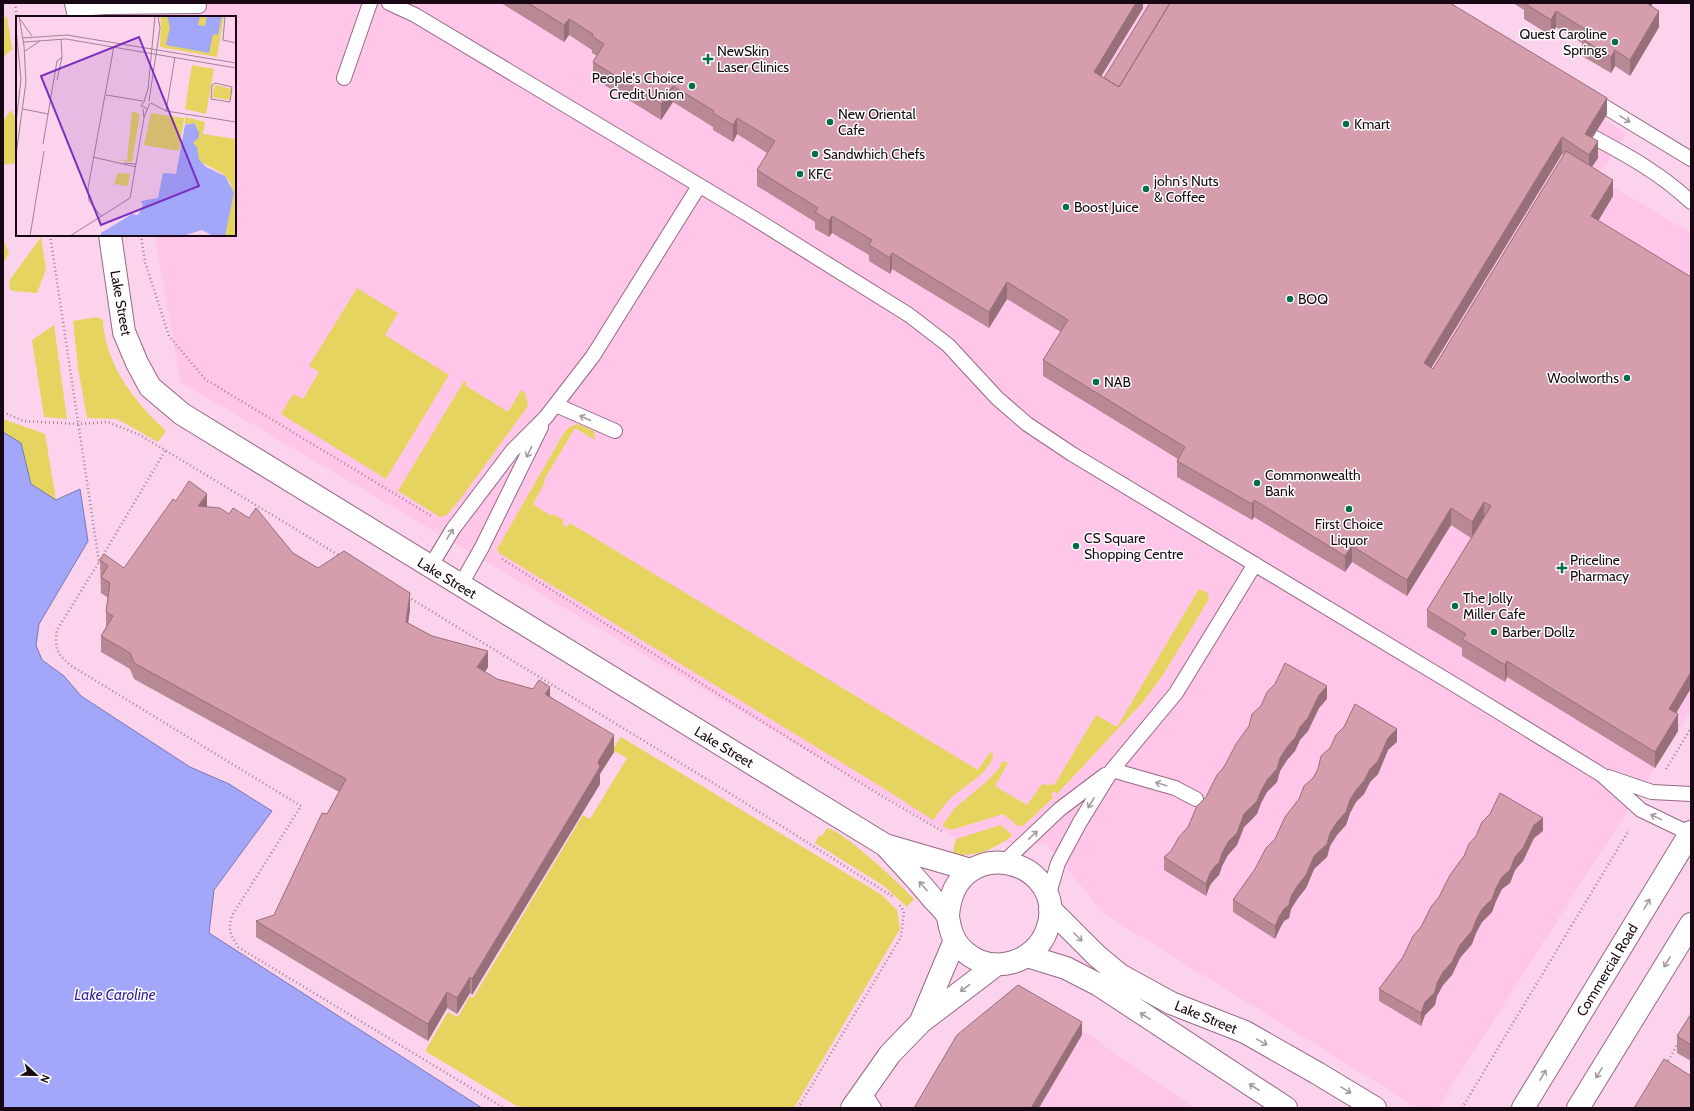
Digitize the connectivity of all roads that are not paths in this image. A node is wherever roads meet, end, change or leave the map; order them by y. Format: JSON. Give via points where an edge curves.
{"nodes":[{"id":1,"x":370,"y":3,"type":"edge"},
{"id":2,"x":389,"y":3,"type":"edge"},
{"id":3,"x":204,"y":5,"type":"edge"},
{"id":4,"x":77,"y":10,"type":"edge"},
{"id":5,"x":171,"y":16,"type":"edge"},
{"id":6,"x":344,"y":78,"type":"dead end"},
{"id":7,"x":1584,"y":94,"type":"edge"},
{"id":8,"x":1593,"y":137,"type":"edge"},
{"id":9,"x":1691,"y":160,"type":"edge"},
{"id":10,"x":699,"y":186,"type":"junction"},
{"id":11,"x":1691,"y":202,"type":"edge"},
{"id":12,"x":110,"y":236,"type":"edge"},
{"id":13,"x":556,"y":405,"type":"junction"},
{"id":14,"x":546,"y":417,"type":"junction"},
{"id":15,"x":615,"y":430,"type":"dead end"},
{"id":16,"x":1255,"y":564,"type":"junction"},
{"id":17,"x":430,"y":567,"type":"junction"},
{"id":18,"x":460,"y":586,"type":"junction"},
{"id":19,"x":1112,"y":770,"type":"junction"},
{"id":20,"x":1602,"y":775,"type":"junction"},
{"id":21,"x":1691,"y":794,"type":"edge"},
{"id":22,"x":1196,"y":799,"type":"dead end"},
{"id":23,"x":1691,"y":833,"type":"edge"},
{"id":24,"x":885,"y":845,"type":"junction"},
{"id":25,"x":1004,"y":862,"type":"junction"},
{"id":26,"x":971,"y":870,"type":"junction"},
{"id":27,"x":1049,"y":903,"type":"junction"},
{"id":28,"x":948,"y":916,"type":"junction"},
{"id":29,"x":1691,"y":924,"type":"edge"},
{"id":30,"x":955,"y":940,"type":"junction"},
{"id":31,"x":1027,"y":956,"type":"junction"},
{"id":32,"x":996,"y":965,"type":"junction"},
{"id":33,"x":921,"y":1022,"type":"junction"},
{"id":34,"x":863,"y":1102,"type":"edge"},
{"id":35,"x":1286,"y":1108,"type":"edge"},
{"id":36,"x":1375,"y":1108,"type":"edge"},
{"id":37,"x":1523,"y":1108,"type":"edge"},
{"id":38,"x":1578,"y":1108,"type":"edge"}],
"edges":[{"from":1,"to":6,"type":"lane"},
{"from":2,"to":10,"type":"lane","via":[[415,15]]},
{"from":3,"to":4,"type":"lane"},
{"from":3,"to":5,"type":"lane"},
{"from":7,"to":9,"type":"lane","one_way":true},
{"from":8,"to":11,"type":"lane","via":[[1633,158],[1676,188]]},
{"from":10,"to":13,"type":"lane","via":[[593,356]]},
{"from":10,"to":16,"type":"lane","via":[[909,315],[948,345],[997,398],[1027,424],[1072,454]]},
{"from":12,"to":17,"type":"street","name":"Lake Street","via":[[124,332],[150,387],[182,414]]},
{"from":13,"to":14,"type":"lane"},
{"from":15,"to":13,"type":"lane","one_way":true},
{"from":17,"to":14,"type":"lane","one_way":true,"via":[[453,529],[512,451]]},
{"from":14,"to":18,"type":"lane","one_way":true},
{"from":16,"to":19,"type":"lane","via":[[1176,693]]},
{"from":16,"to":20,"type":"lane"},
{"from":17,"to":18,"type":"street","name":"Lake Street"},
{"from":18,"to":24,"type":"street","name":"Lake Street"},
{"from":22,"to":19,"type":"lane","one_way":true,"via":[[1175,788]]},
{"from":25,"to":19,"type":"lane","one_way":true,"via":[[1060,809]]},
{"from":19,"to":27,"type":"lane","one_way":true,"via":[[1065,849],[1057,867]]},
{"from":20,"to":21,"type":"lane","via":[[1652,792]]},
{"from":23,"to":20,"type":"lane","one_way":true,"via":[[1642,810]]},
{"from":37,"to":23,"type":"street","name":"Commercial Road","one_way":true},
{"from":24,"to":26,"type":"street","name":"Lake Street"},
{"from":28,"to":24,"type":"street","name":"Lake Street","one_way":true},
{"from":25,"to":26,"type":"street","via":[[987,863]]},
{"from":25,"to":27,"type":"street","via":[[1019,865],[1031,873],[1041,884]]},
{"from":26,"to":28,"type":"street","via":[[960,879],[953,890],[948,903]]},
{"from":27,"to":31,"type":"street","via":[[1050,923],[1045,936],[1038,947]]},
{"from":27,"to":36,"type":"street","name":"Lake Street","one_way":true,"via":[[1097,956],[1120,975],[1171,1002],[1245,1032]]},
{"from":28,"to":30,"type":"street"},
{"from":29,"to":38,"type":"street","one_way":true},
{"from":30,"to":32,"type":"street","via":[[966,953],[980,962]]},
{"from":30,"to":33,"type":"street"},
{"from":31,"to":32,"type":"street","via":[[1012,963]]},
{"from":35,"to":31,"type":"street","name":"Lake Street","one_way":true,"via":[[1099,985],[1063,967]]},
{"from":32,"to":33,"type":"street","one_way":true},
{"from":33,"to":34,"type":"street","via":[[890,1054]]}]}
